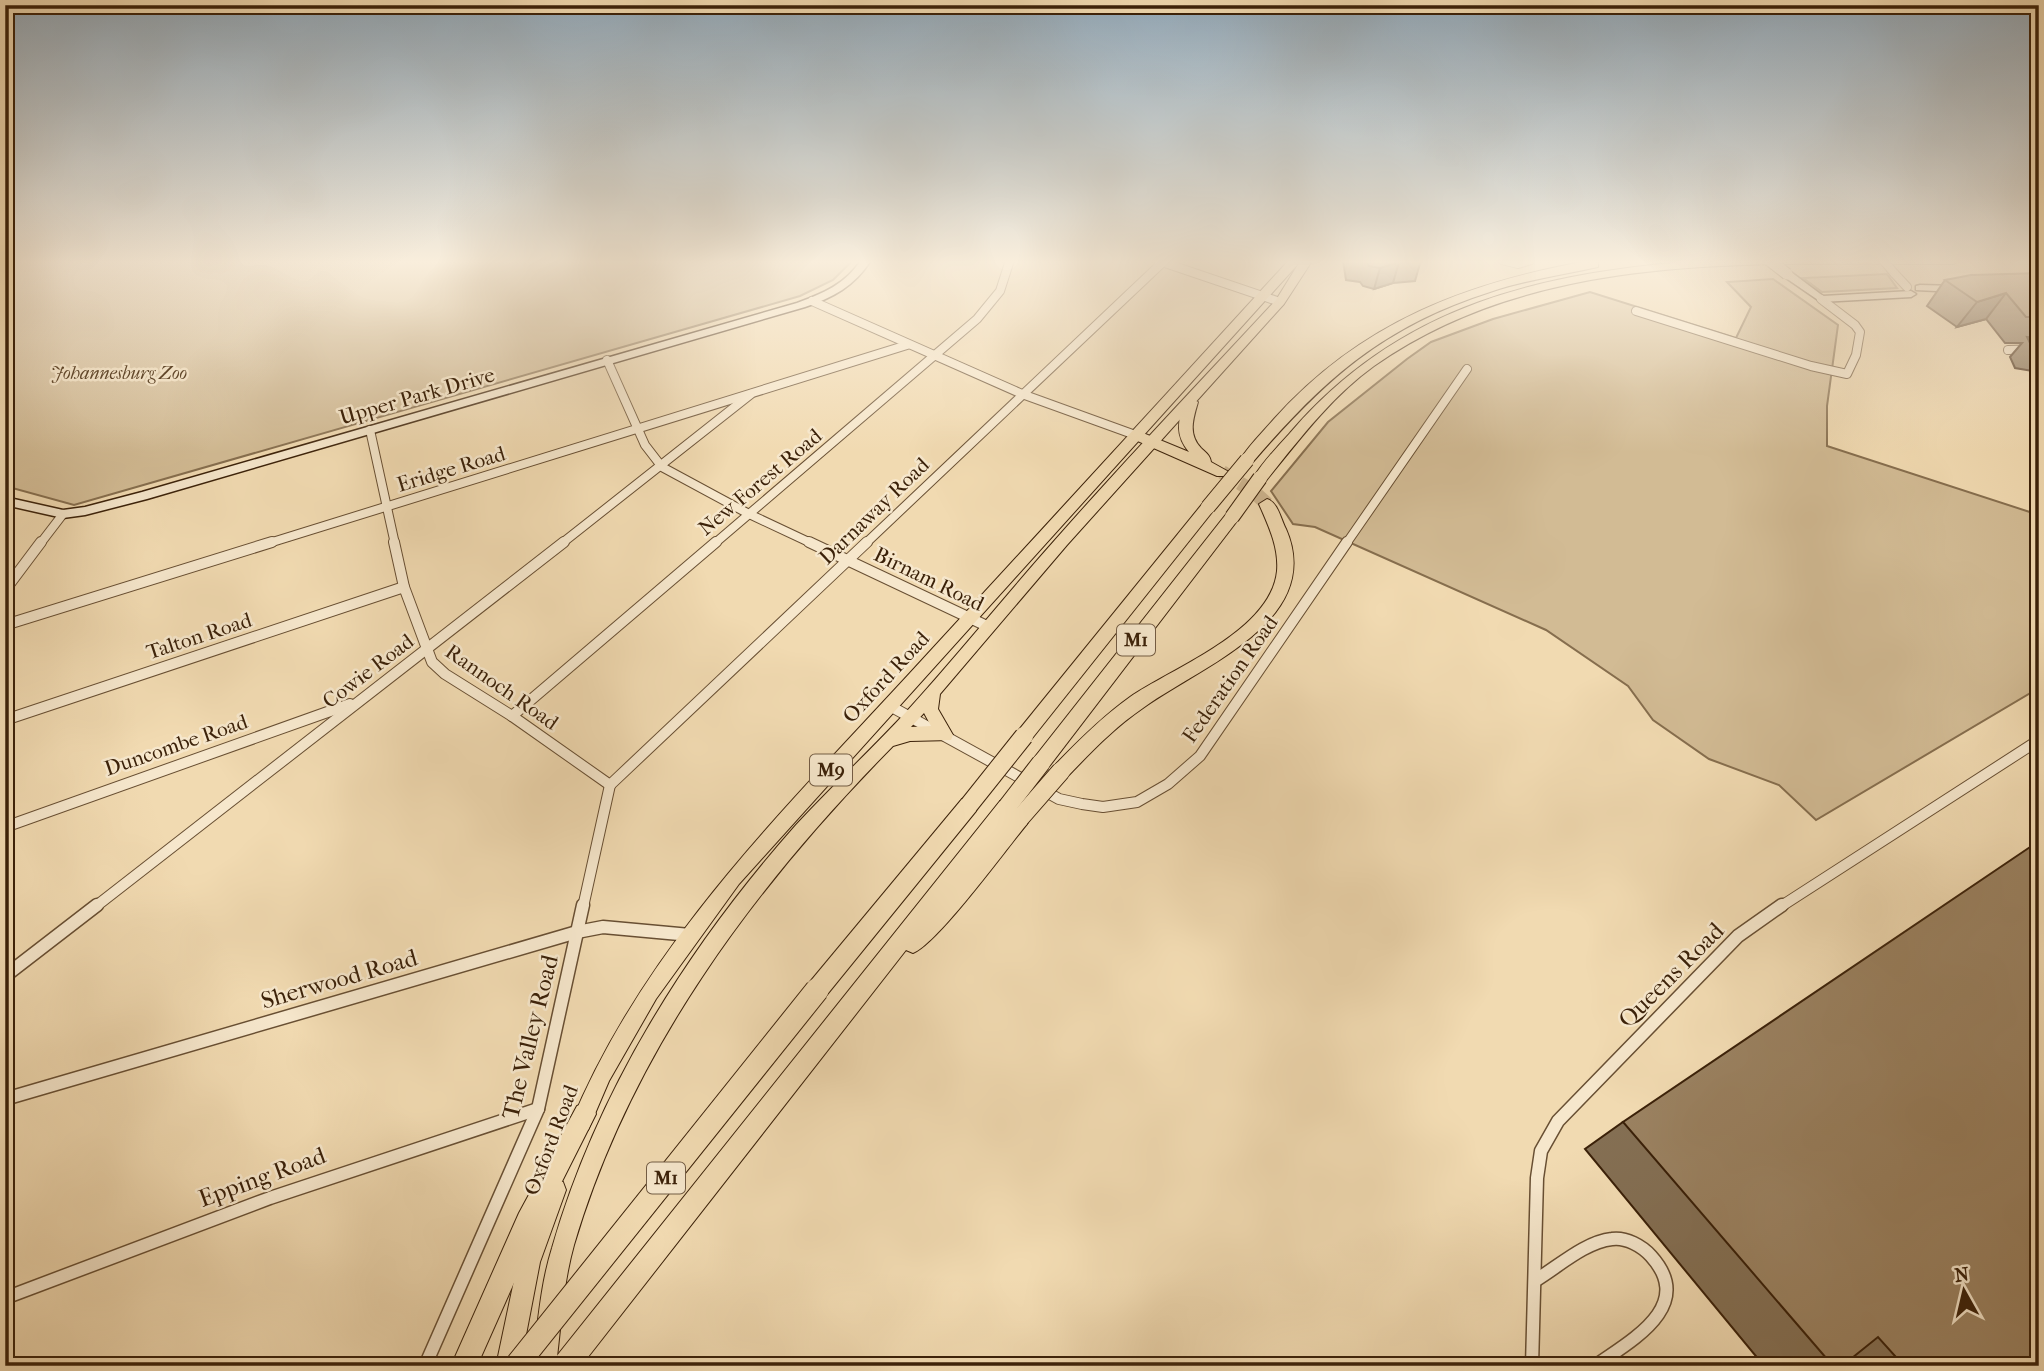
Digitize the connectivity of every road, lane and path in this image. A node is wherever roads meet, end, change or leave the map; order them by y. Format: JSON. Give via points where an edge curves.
{"nodes":[{"id":1,"x":732,"y":324,"type":"edge"},
{"id":2,"x":862,"y":324,"type":"edge"},
{"id":3,"x":971,"y":324,"type":"edge"},
{"id":4,"x":1095,"y":324,"type":"edge"},
{"id":5,"x":1249,"y":324,"type":"edge"},
{"id":6,"x":1252,"y":324,"type":"edge"},
{"id":7,"x":1403,"y":324,"type":"edge"},
{"id":8,"x":1438,"y":324,"type":"edge"},
{"id":9,"x":1677,"y":324,"type":"edge"},
{"id":10,"x":1854,"y":324,"type":"edge"},
{"id":11,"x":907,"y":345,"type":"junction"},
{"id":12,"x":2039,"y":349,"type":"edge"},
{"id":13,"x":2008,"y":350,"type":"dead end"},
{"id":14,"x":935,"y":356,"type":"junction"},
{"id":15,"x":607,"y":360,"type":"junction"},
{"id":16,"x":1467,"y":369,"type":"dead end"},
{"id":17,"x":751,"y":394,"type":"junction"},
{"id":18,"x":1022,"y":394,"type":"junction"},
{"id":19,"x":1191,"y":402,"type":"junction"},
{"id":20,"x":637,"y":428,"type":"junction"},
{"id":21,"x":370,"y":430,"type":"junction"},
{"id":22,"x":1145,"y":439,"type":"junction"},
{"id":23,"x":662,"y":467,"type":"junction"},
{"id":24,"x":5,"y":501,"type":"edge"},
{"id":25,"x":1267,"y":504,"type":"tunnel mouth"},
{"id":26,"x":387,"y":506,"type":"junction"},
{"id":27,"x":63,"y":514,"type":"junction"},
{"id":28,"x":749,"y":514,"type":"junction"},
{"id":29,"x":849,"y":559,"type":"junction"},
{"id":30,"x":404,"y":587,"type":"junction"},
{"id":31,"x":5,"y":590,"type":"edge"},
{"id":32,"x":970,"y":619,"type":"junction"},
{"id":33,"x":5,"y":625,"type":"edge"},
{"id":34,"x":989,"y":627,"type":"junction"},
{"id":35,"x":426,"y":651,"type":"junction"},
{"id":36,"x":932,"y":693,"type":"junction"},
{"id":37,"x":360,"y":701,"type":"junction"},
{"id":38,"x":890,"y":706,"type":"junction"},
{"id":39,"x":512,"y":716,"type":"junction"},
{"id":40,"x":911,"y":717,"type":"junction"},
{"id":41,"x":5,"y":720,"type":"edge"},
{"id":42,"x":942,"y":734,"type":"junction"},
{"id":43,"x":2039,"y":740,"type":"edge"},
{"id":44,"x":884,"y":743,"type":"junction"},
{"id":45,"x":610,"y":785,"type":"junction"},
{"id":46,"x":1014,"y":812,"type":"junction"},
{"id":47,"x":5,"y":827,"type":"edge"},
{"id":48,"x":577,"y":932,"type":"junction"},
{"id":49,"x":690,"y":935,"type":"junction"},
{"id":50,"x":5,"y":976,"type":"edge"},
{"id":51,"x":5,"y":1099,"type":"edge"},
{"id":52,"x":538,"y":1109,"type":"junction"},
{"id":53,"x":585,"y":1114,"type":"junction"},
{"id":54,"x":1536,"y":1280,"type":"junction"},
{"id":55,"x":5,"y":1298,"type":"edge"},
{"id":56,"x":425,"y":1366,"type":"edge"},
{"id":57,"x":464,"y":1366,"type":"edge"},
{"id":58,"x":508,"y":1366,"type":"edge"},
{"id":59,"x":516,"y":1366,"type":"edge"},
{"id":60,"x":544,"y":1366,"type":"edge"},
{"id":61,"x":565,"y":1366,"type":"edge"},
{"id":62,"x":1532,"y":1366,"type":"edge"},
{"id":63,"x":1595,"y":1366,"type":"edge"}],
"edges":[{"from":1,"to":15,"type":"main road","name":"Upper Park Drive"},
{"from":2,"to":11,"type":"street"},
{"from":3,"to":14,"type":"street","name":"New Forest Road"},
{"from":4,"to":18,"type":"street","name":"Darnaway Road"},
{"from":5,"to":22,"type":"main road","name":"Oxford Road","number":"M9"},
{"from":6,"to":19,"type":"main road","name":"Oxford Road","number":"M9"},
{"from":7,"to":59,"type":"highway","number":"M1","bridge":true,"via":[[1323,378],[1247,460]]},
{"from":8,"to":46,"type":"highway","number":"M1","bridge":true,"via":[[1370,363],[1325,402],[1260,478],[1041,763]]},
{"from":9,"to":10,"type":"street","via":[[1847,374],[1860,332]]},
{"from":11,"to":14,"type":"street"},
{"from":11,"to":17,"type":"street","name":"Eridge Road"},
{"from":12,"to":13,"type":"street"},
{"from":14,"to":18,"type":"street"},
{"from":14,"to":28,"type":"street","name":"New Forest Road"},
{"from":15,"to":20,"type":"street","name":"Birnam Road"},
{"from":15,"to":21,"type":"main road","name":"Upper Park Drive"},
{"from":16,"to":42,"type":"street","name":"Federation Road","via":[[1200,756],[1160,792],[1118,806],[1071,803]]},
{"from":17,"to":20,"type":"street","name":"Eridge Road"},
{"from":17,"to":23,"type":"street","name":"Cowie Road"},
{"from":18,"to":22,"type":"street"},
{"from":18,"to":29,"type":"street","name":"Darnaway Road"},
{"from":19,"to":22,"type":"main road","name":"Oxford Road","number":"M9"},
{"from":19,"to":22,"type":"highway","via":[[1185,436],[1191,447],[1219,470]]},
{"from":20,"to":23,"type":"street","name":"Birnam Road"},
{"from":20,"to":26,"type":"street","name":"Eridge Road"},
{"from":21,"to":26,"type":"street","name":"Rannoch Road"},
{"from":21,"to":27,"type":"main road","name":"Upper Park Drive","via":[[143,496]]},
{"from":22,"to":32,"type":"main road","name":"Oxford Road","number":"M9"},
{"from":22,"to":34,"type":"main road","name":"Oxford Road","number":"M9"},
{"from":23,"to":28,"type":"street","name":"Birnam Road"},
{"from":23,"to":35,"type":"street","name":"Cowie Road"},
{"from":24,"to":27,"type":"main road","name":"Upper Park Drive"},
{"from":25,"to":46,"type":"highway","bridge":true,"via":[[1284,537],[1287,561],[1279,596],[1268,612],[1237,640],[1114,719]]},
{"from":26,"to":30,"type":"street","name":"Rannoch Road"},
{"from":26,"to":33,"type":"street","name":"Eridge Road"},
{"from":27,"to":31,"type":"street"},
{"from":28,"to":29,"type":"street","name":"Birnam Road"},
{"from":28,"to":39,"type":"street","name":"New Forest Road"},
{"from":29,"to":32,"type":"street","name":"Birnam Road"},
{"from":29,"to":45,"type":"street","name":"Darnaway Road"},
{"from":30,"to":35,"type":"street","name":"Rannoch Road"},
{"from":30,"to":41,"type":"street","name":"Talton Road"},
{"from":32,"to":34,"type":"street","name":"Birnam Road"},
{"from":32,"to":38,"type":"main road","name":"Oxford Road","number":"M9"},
{"from":34,"to":36,"type":"main road","name":"Oxford Road","number":"M9"},
{"from":35,"to":37,"type":"street","name":"Cowie Road"},
{"from":35,"to":39,"type":"street","name":"Rannoch Road","via":[[446,674]]},
{"from":36,"to":40,"type":"main road","name":"Oxford Road","number":"M9"},
{"from":36,"to":42,"type":"main road","via":[[930,708]]},
{"from":37,"to":47,"type":"street","name":"Duncombe Road"},
{"from":37,"to":50,"type":"street","name":"Cowie Road"},
{"from":38,"to":40,"type":"street","name":"Federation Road"},
{"from":38,"to":49,"type":"main road","name":"Oxford Road","number":"M9","via":[[733,878]]},
{"from":39,"to":45,"type":"street","name":"Rannoch Road"},
{"from":40,"to":42,"type":"street","name":"Federation Road"},
{"from":40,"to":44,"type":"main road","name":"Oxford Road","number":"M9"},
{"from":42,"to":44,"type":"main road","via":[[910,734]]},
{"from":43,"to":54,"type":"street","name":"Queens Road","via":[[1738,936],[1578,1099],[1548,1135],[1541,1151]]},
{"from":44,"to":60,"type":"main road","name":"Oxford Road","number":"M9","via":[[772,867],[712,944],[644,1050],[607,1127],[566,1236]]},
{"from":45,"to":48,"type":"street","name":"The Valley Road"},
{"from":46,"to":61,"type":"highway","number":"M1","via":[[867,985]]},
{"from":48,"to":49,"type":"street","name":"Sherwood Road","via":[[603,927]]},
{"from":48,"to":51,"type":"street","name":"Sherwood Road"},
{"from":48,"to":52,"type":"street","name":"The Valley Road"},
{"from":49,"to":53,"type":"main road","name":"Oxford Road","number":"M9","via":[[616,1048]]},
{"from":52,"to":55,"type":"street","name":"Epping Road","via":[[108,1256]]},
{"from":52,"to":56,"type":"street","name":"The Valley Road"},
{"from":53,"to":57,"type":"highway","via":[[528,1222]]},
{"from":53,"to":58,"type":"main road","name":"Oxford Road","number":"M9","via":[[529,1262]]},
{"from":54,"to":62,"type":"street","name":"Queens Road"},
{"from":54,"to":63,"type":"street","via":[[1610,1239],[1623,1238],[1635,1244],[1660,1266],[1669,1286],[1666,1305],[1652,1322]]}]}
